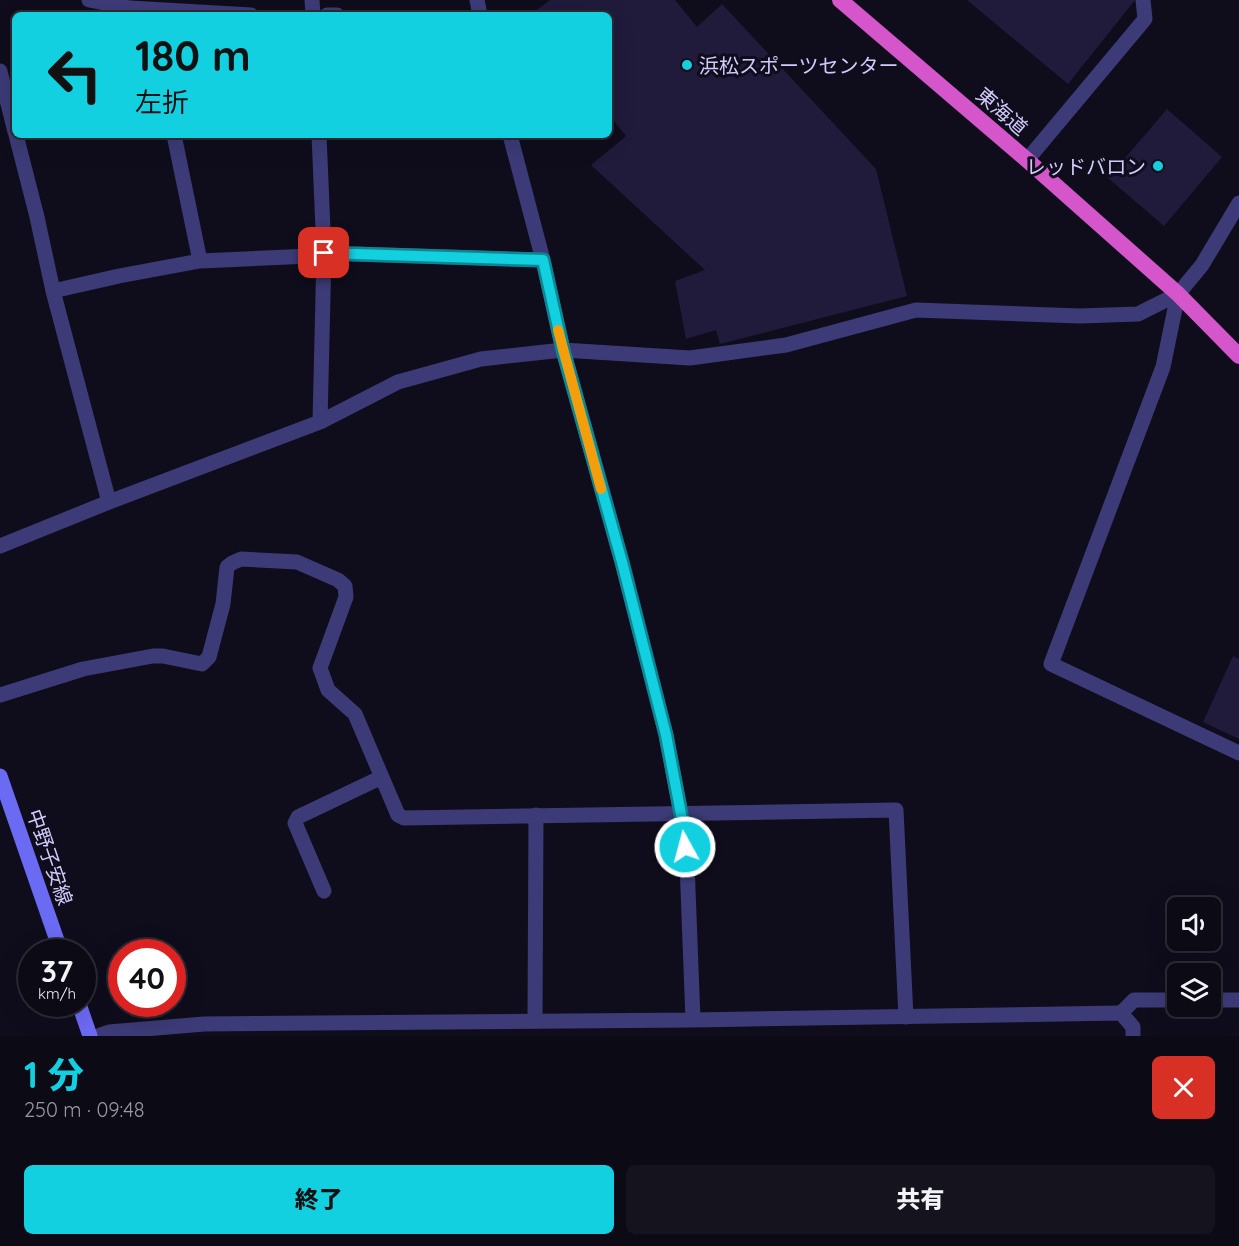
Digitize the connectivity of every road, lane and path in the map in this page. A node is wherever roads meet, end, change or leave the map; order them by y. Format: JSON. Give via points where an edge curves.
{"nodes":[{"id":1,"x":89,"y":0,"type":"edge"},
{"id":2,"x":840,"y":0,"type":"edge"},
{"id":3,"x":1143,"y":0,"type":"edge"},
{"id":4,"x":149,"y":12,"type":"edge"},
{"id":5,"x":0,"y":71,"type":"edge"},
{"id":6,"x":12,"y":121,"type":"edge"},
{"id":7,"x":16,"y":138,"type":"edge"},
{"id":8,"x":175,"y":138,"type":"edge"},
{"id":9,"x":319,"y":138,"type":"edge"},
{"id":10,"x":511,"y":138,"type":"edge"},
{"id":11,"x":1027,"y":160,"type":"junction"},
{"id":12,"x":1239,"y":203,"type":"edge"},
{"id":13,"x":324,"y":253,"type":"junction"},
{"id":14,"x":543,"y":260,"type":"junction"},
{"id":15,"x":200,"y":261,"type":"junction"},
{"id":16,"x":53,"y":291,"type":"junction"},
{"id":17,"x":1178,"y":294,"type":"junction"},
{"id":18,"x":563,"y":350,"type":"junction"},
{"id":19,"x":1239,"y":356,"type":"edge"},
{"id":20,"x":320,"y":422,"type":"junction"},
{"id":21,"x":109,"y":502,"type":"junction"},
{"id":22,"x":0,"y":546,"type":"edge"},
{"id":23,"x":0,"y":694,"type":"edge"},
{"id":24,"x":1239,"y":753,"type":"edge"},
{"id":25,"x":0,"y":776,"type":"edge"},
{"id":26,"x":382,"y":777,"type":"junction"},
{"id":27,"x":681,"y":814,"type":"junction"},
{"id":28,"x":536,"y":815,"type":"junction"},
{"id":29,"x":324,"y":891,"type":"dead end"},
{"id":30,"x":56,"y":939,"type":"edge"},
{"id":31,"x":1167,"y":1000,"type":"edge"},
{"id":32,"x":1221,"y":1000,"type":"edge"},
{"id":33,"x":1239,"y":1000,"type":"edge"},
{"id":34,"x":1121,"y":1013,"type":"junction"},
{"id":35,"x":83,"y":1017,"type":"edge"},
{"id":36,"x":906,"y":1017,"type":"junction"},
{"id":37,"x":693,"y":1020,"type":"junction"},
{"id":38,"x":535,"y":1021,"type":"junction"},
{"id":39,"x":90,"y":1036,"type":"edge"},
{"id":40,"x":98,"y":1036,"type":"edge"},
{"id":41,"x":1133,"y":1036,"type":"edge"}],
"edges":[{"from":1,"to":4,"type":"street"},
{"from":2,"to":11,"type":"highway","name":"東海道"},
{"from":3,"to":11,"type":"street","via":[[1145,19]]},
{"from":5,"to":6,"type":"street"},
{"from":7,"to":16,"type":"street"},
{"from":8,"to":15,"type":"street"},
{"from":9,"to":13,"type":"street"},
{"from":10,"to":14,"type":"street"},
{"from":11,"to":17,"type":"highway","name":"東海道"},
{"from":12,"to":17,"type":"street","via":[[1202,265]]},
{"from":13,"to":14,"type":"street"},
{"from":13,"to":15,"type":"street"},
{"from":13,"to":20,"type":"street"},
{"from":14,"to":18,"type":"street"},
{"from":15,"to":16,"type":"street"},
{"from":16,"to":21,"type":"street"},
{"from":17,"to":18,"type":"street","via":[[1138,314],[1080,316],[916,310],[786,345],[690,358]]},
{"from":17,"to":19,"type":"highway","name":"東海道"},
{"from":17,"to":24,"type":"street","via":[[1163,367],[1051,664]]},
{"from":18,"to":20,"type":"street","via":[[481,359],[398,382]]},
{"from":18,"to":27,"type":"street","via":[[622,562]]},
{"from":20,"to":21,"type":"street"},
{"from":21,"to":22,"type":"street"},
{"from":23,"to":26,"type":"street","via":[[83,669],[153,656],[202,664],[209,657],[223,604],[227,567],[241,559],[297,562],[345,586],[346,597],[320,668],[328,690],[355,714]]},
{"from":25,"to":30,"type":"main road","name":"中野子安線"},
{"from":26,"to":28,"type":"street","via":[[398,815],[404,818]]},
{"from":26,"to":29,"type":"street","via":[[298,817],[295,824]]},
{"from":27,"to":28,"type":"street"},
{"from":27,"to":36,"type":"street","via":[[896,810]]},
{"from":27,"to":37,"type":"street","via":[[687,863]]},
{"from":28,"to":38,"type":"street"},
{"from":31,"to":34,"type":"street","via":[[1134,999]]},
{"from":32,"to":33,"type":"street"},
{"from":34,"to":36,"type":"street"},
{"from":34,"to":41,"type":"street","via":[[1133,1027]]},
{"from":35,"to":39,"type":"main road"},
{"from":36,"to":37,"type":"street"},
{"from":37,"to":38,"type":"street"},
{"from":38,"to":40,"type":"street","via":[[204,1024]]}]}
